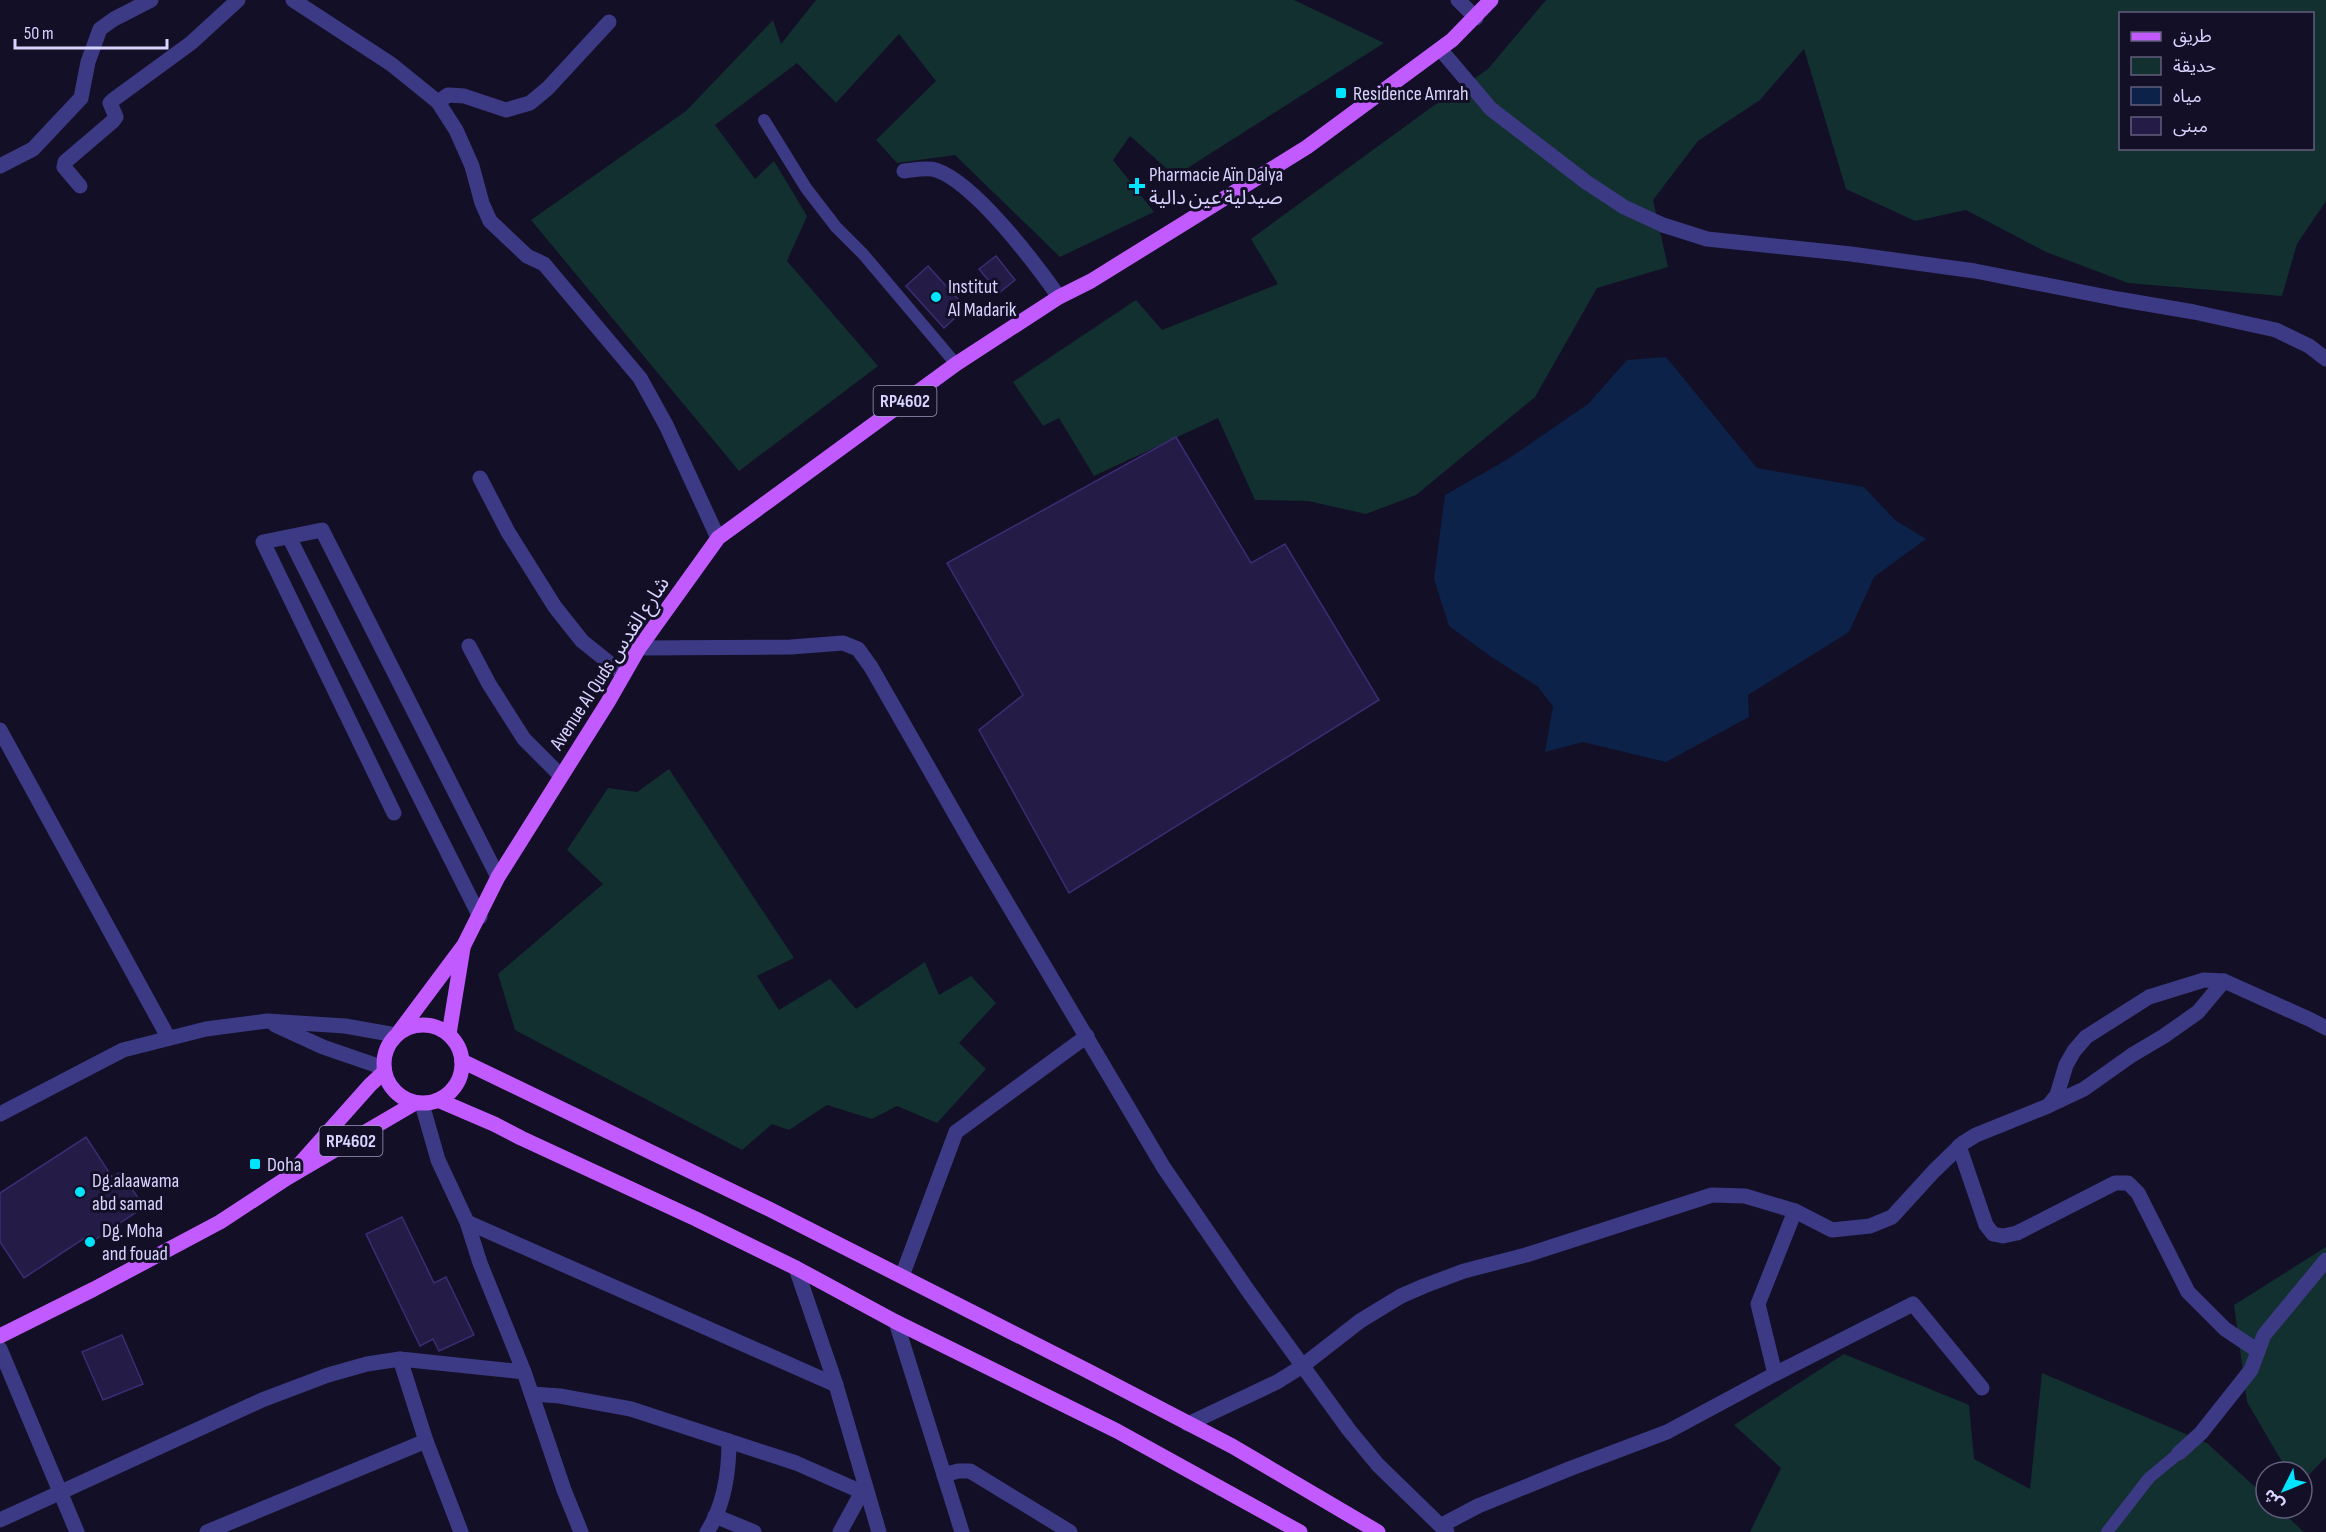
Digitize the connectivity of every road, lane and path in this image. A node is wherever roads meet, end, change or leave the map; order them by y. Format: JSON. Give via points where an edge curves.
{"nodes":[{"id":1,"x":151,"y":0,"type":"edge"},
{"id":2,"x":238,"y":0,"type":"edge"},
{"id":3,"x":293,"y":0,"type":"edge"},
{"id":4,"x":1458,"y":0,"type":"edge"},
{"id":5,"x":1491,"y":0,"type":"edge"},
{"id":6,"x":1476,"y":18,"type":"junction"},
{"id":7,"x":609,"y":22,"type":"dead end"},
{"id":8,"x":1440,"y":49,"type":"junction"},
{"id":9,"x":438,"y":102,"type":"junction"},
{"id":10,"x":765,"y":120,"type":"dead end"},
{"id":11,"x":0,"y":166,"type":"edge"},
{"id":12,"x":904,"y":171,"type":"dead end"},
{"id":13,"x":80,"y":186,"type":"dead end"},
{"id":14,"x":1059,"y":297,"type":"junction"},
{"id":15,"x":2326,"y":359,"type":"edge"},
{"id":16,"x":956,"y":364,"type":"junction"},
{"id":17,"x":480,"y":478,"type":"dead end"},
{"id":18,"x":289,"y":537,"type":"junction"},
{"id":19,"x":718,"y":538,"type":"junction"},
{"id":20,"x":469,"y":646,"type":"dead end"},
{"id":21,"x":639,"y":648,"type":"junction"},
{"id":22,"x":622,"y":673,"type":"junction"},
{"id":23,"x":0,"y":730,"type":"edge"},
{"id":24,"x":561,"y":776,"type":"junction"},
{"id":25,"x":394,"y":813,"type":"dead end"},
{"id":26,"x":498,"y":878,"type":"junction"},
{"id":27,"x":480,"y":917,"type":"junction"},
{"id":28,"x":464,"y":945,"type":"junction"},
{"id":29,"x":2224,"y":981,"type":"junction"},
{"id":30,"x":267,"y":1021,"type":"junction"},
{"id":31,"x":2326,"y":1028,"type":"edge"},
{"id":32,"x":398,"y":1033,"type":"junction"},
{"id":33,"x":449,"y":1034,"type":"junction"},
{"id":34,"x":1087,"y":1036,"type":"junction"},
{"id":35,"x":168,"y":1037,"type":"junction"},
{"id":36,"x":462,"y":1061,"type":"junction"},
{"id":37,"x":384,"y":1070,"type":"junction"},
{"id":38,"x":438,"y":1100,"type":"junction"},
{"id":39,"x":418,"y":1103,"type":"junction"},
{"id":40,"x":2048,"y":1106,"type":"junction"},
{"id":41,"x":0,"y":1114,"type":"edge"},
{"id":42,"x":1959,"y":1146,"type":"junction"},
{"id":43,"x":287,"y":1178,"type":"junction"},
{"id":44,"x":1795,"y":1211,"type":"junction"},
{"id":45,"x":467,"y":1222,"type":"junction"},
{"id":46,"x":2326,"y":1260,"type":"edge"},
{"id":47,"x":796,"y":1268,"type":"junction"},
{"id":48,"x":902,"y":1276,"type":"junction"},
{"id":49,"x":896,"y":1322,"type":"junction"},
{"id":50,"x":0,"y":1336,"type":"edge"},
{"id":51,"x":0,"y":1349,"type":"edge"},
{"id":52,"x":2258,"y":1351,"type":"junction"},
{"id":53,"x":400,"y":1359,"type":"junction"},
{"id":54,"x":1301,"y":1367,"type":"junction"},
{"id":55,"x":524,"y":1372,"type":"junction"},
{"id":56,"x":1775,"y":1374,"type":"junction"},
{"id":57,"x":836,"y":1385,"type":"junction"},
{"id":58,"x":1982,"y":1388,"type":"dead end"},
{"id":59,"x":532,"y":1394,"type":"junction"},
{"id":60,"x":1188,"y":1424,"type":"junction"},
{"id":61,"x":426,"y":1441,"type":"junction"},
{"id":62,"x":729,"y":1441,"type":"junction"},
{"id":63,"x":2179,"y":1454,"type":"joint"},
{"id":64,"x":944,"y":1475,"type":"junction"},
{"id":65,"x":864,"y":1491,"type":"junction"},
{"id":66,"x":61,"y":1494,"type":"junction"},
{"id":67,"x":715,"y":1516,"type":"junction"},
{"id":68,"x":0,"y":1520,"type":"edge"},
{"id":69,"x":1444,"y":1528,"type":"edge"},
{"id":70,"x":77,"y":1532,"type":"edge"},
{"id":71,"x":207,"y":1532,"type":"edge"},
{"id":72,"x":461,"y":1532,"type":"edge"},
{"id":73,"x":581,"y":1532,"type":"edge"},
{"id":74,"x":707,"y":1532,"type":"edge"},
{"id":75,"x":754,"y":1532,"type":"edge"},
{"id":76,"x":840,"y":1532,"type":"edge"},
{"id":77,"x":879,"y":1532,"type":"edge"},
{"id":78,"x":962,"y":1532,"type":"edge"},
{"id":79,"x":1070,"y":1532,"type":"edge"},
{"id":80,"x":1300,"y":1532,"type":"edge"},
{"id":81,"x":1378,"y":1532,"type":"edge"},
{"id":82,"x":2107,"y":1532,"type":"edge"}],
"edges":[{"from":1,"to":11,"type":"street","via":[[100,29],[81,98],[33,149]]},
{"from":2,"to":13,"type":"street","via":[[191,43],[112,100],[116,117],[113,121],[65,162],[66,171]]},
{"from":3,"to":9,"type":"street","via":[[391,64]]},
{"from":4,"to":6,"type":"street"},
{"from":5,"to":6,"type":"main road","name":"Avenue Al Quds شارع القدس","number":"RP4602"},
{"from":6,"to":8,"type":"main road","name":"Avenue Al Quds شارع القدس","number":"RP4602"},
{"from":7,"to":9,"type":"street","via":[[530,103],[506,110],[464,96],[448,95]]},
{"from":8,"to":14,"type":"main road","name":"Avenue Al Quds شارع القدس","number":"RP4602","via":[[1307,147]]},
{"from":8,"to":15,"type":"street","via":[[1491,109],[1586,182],[1624,207],[1663,225],[1707,240],[1975,271],[2194,312],[2276,330]]},
{"from":9,"to":19,"type":"street","via":[[472,166],[490,221],[514,246],[544,264],[640,378]]},
{"from":10,"to":16,"type":"lane","via":[[806,188],[830,219]]},
{"from":12,"to":14,"type":"street","via":[[934,169],[956,179],[1028,252]]},
{"from":14,"to":16,"type":"main road","name":"Avenue Al Quds شارع القدس","number":"RP4602"},
{"from":16,"to":19,"type":"main road","name":"Avenue Al Quds شارع القدس","number":"RP4602"},
{"from":17,"to":22,"type":"street","via":[[555,607],[582,641]]},
{"from":18,"to":25,"type":"street","via":[[263,542]]},
{"from":18,"to":26,"type":"street","via":[[322,530]]},
{"from":18,"to":27,"type":"street"},
{"from":19,"to":21,"type":"main road","name":"Avenue Al Quds شارع القدس","number":"RP4602"},
{"from":20,"to":24,"type":"street","via":[[524,739]]},
{"from":21,"to":22,"type":"main road","name":"Avenue Al Quds شارع القدس","number":"RP4602"},
{"from":21,"to":34,"type":"street","via":[[781,648],[830,643],[858,649]]},
{"from":22,"to":24,"type":"main road","name":"Avenue Al Quds شارع القدس","number":"RP4602"},
{"from":23,"to":35,"type":"street"},
{"from":24,"to":26,"type":"main road","name":"Avenue Al Quds شارع القدس","number":"RP4602"},
{"from":26,"to":27,"type":"main road","name":"Avenue Al Quds شارع القدس","number":"RP4602"},
{"from":27,"to":28,"type":"main road","name":"Avenue Al Quds شارع القدس","number":"RP4602"},
{"from":28,"to":32,"type":"main road","name":"Avenue Al Quds شارع القدس","number":"RP4602"},
{"from":28,"to":33,"type":"main road","name":"Avenue Al Quds شارع القدس","number":"RP4602"},
{"from":29,"to":31,"type":"street"},
{"from":29,"to":40,"type":"street","via":[[2198,1012],[2084,1089]]},
{"from":29,"to":40,"type":"street","via":[[2204,980],[2149,997],[2102,1025],[2074,1051],[2063,1071],[2057,1095]]},
{"from":30,"to":32,"type":"street"},
{"from":30,"to":35,"type":"street"},
{"from":30,"to":37,"type":"street"},
{"from":32,"to":33,"type":"main road","via":[[415,1025],[433,1026]]},
{"from":32,"to":37,"type":"main road","number":"RP4602","via":[[386,1050]]},
{"from":33,"to":36,"type":"main road"},
{"from":34,"to":48,"type":"street","via":[[956,1132]]},
{"from":34,"to":54,"type":"street","via":[[1164,1168]]},
{"from":35,"to":41,"type":"street","via":[[123,1050]]},
{"from":36,"to":38,"type":"main road","via":[[460,1077],[452,1091]]},
{"from":36,"to":48,"type":"main road"},
{"from":37,"to":39,"type":"main road","via":[[390,1086],[401,1097]]},
{"from":37,"to":43,"type":"main road","number":"RP4602"},
{"from":38,"to":39,"type":"main road","number":"RP4602"},
{"from":38,"to":47,"type":"main road"},
{"from":39,"to":43,"type":"main road","number":"RP4602"},
{"from":39,"to":45,"type":"street","via":[[438,1160]]},
{"from":40,"to":42,"type":"street","via":[[1976,1135]]},
{"from":42,"to":44,"type":"street","via":[[1892,1217],[1870,1226],[1832,1230]]},
{"from":42,"to":52,"type":"street","via":[[1986,1225],[1993,1234],[2017,1233],[2115,1183],[2128,1183],[2138,1193],[2188,1292],[2225,1329]]},
{"from":43,"to":50,"type":"main road","number":"RP4602","via":[[189,1239]]},
{"from":44,"to":54,"type":"street","via":[[1745,1196],[1712,1195],[1464,1271],[1401,1296]]},
{"from":44,"to":56,"type":"street","via":[[1758,1304]]},
{"from":45,"to":55,"type":"street"},
{"from":45,"to":57,"type":"street"},
{"from":46,"to":52,"type":"street","via":[[2264,1335]]},
{"from":47,"to":49,"type":"main road"},
{"from":47,"to":57,"type":"street"},
{"from":48,"to":60,"type":"main road"},
{"from":49,"to":64,"type":"street"},
{"from":49,"to":80,"type":"main road","via":[[1117,1431]]},
{"from":51,"to":66,"type":"street"},
{"from":52,"to":63,"type":"street","via":[[2251,1370],[2201,1433]]},
{"from":53,"to":55,"type":"street"},
{"from":53,"to":61,"type":"street"},
{"from":53,"to":66,"type":"street","via":[[328,1375],[262,1400]]},
{"from":54,"to":60,"type":"street"},
{"from":54,"to":69,"type":"street","via":[[1378,1465]]},
{"from":55,"to":59,"type":"street"},
{"from":56,"to":58,"type":"street","via":[[1913,1304]]},
{"from":56,"to":69,"type":"street","via":[[1667,1432],[1478,1506]]},
{"from":57,"to":65,"type":"street"},
{"from":59,"to":62,"type":"street","via":[[631,1408]]},
{"from":59,"to":73,"type":"street"},
{"from":60,"to":81,"type":"main road"},
{"from":61,"to":71,"type":"street"},
{"from":61,"to":72,"type":"street"},
{"from":62,"to":65,"type":"street"},
{"from":62,"to":67,"type":"street","via":[[729,1467]]},
{"from":63,"to":82,"type":"lane","via":[[2150,1478]]},
{"from":64,"to":78,"type":"street"},
{"from":64,"to":79,"type":"street","via":[[970,1471]]},
{"from":65,"to":76,"type":"street"},
{"from":65,"to":77,"type":"street"},
{"from":66,"to":68,"type":"street"},
{"from":66,"to":70,"type":"street"},
{"from":67,"to":74,"type":"street"},
{"from":67,"to":75,"type":"street"}]}
